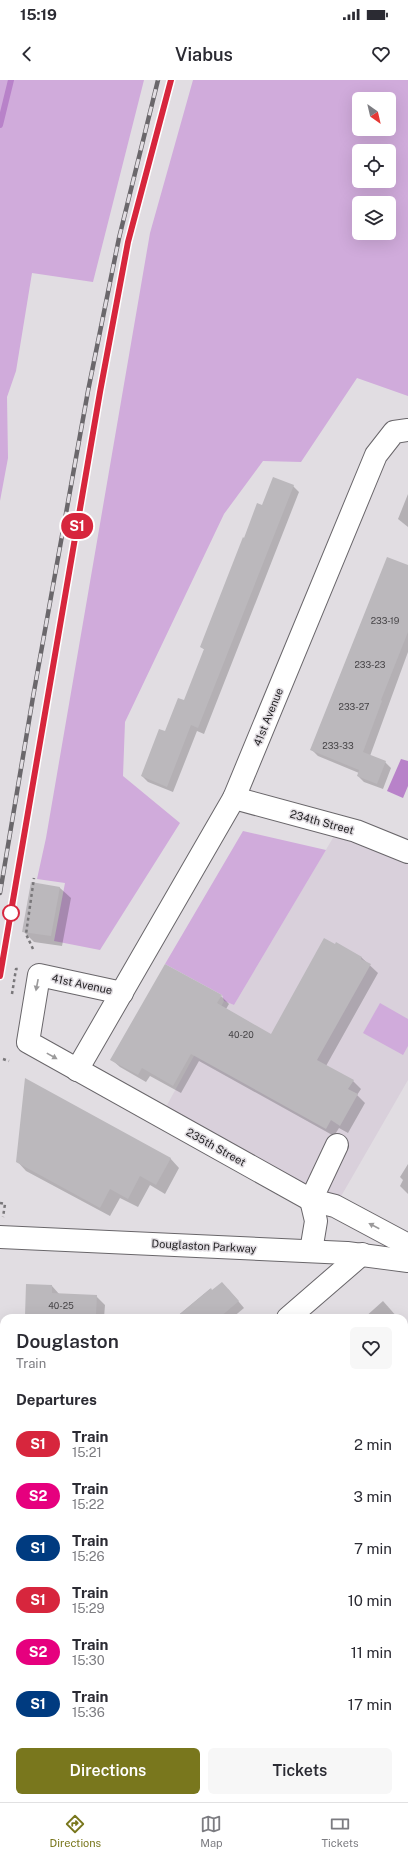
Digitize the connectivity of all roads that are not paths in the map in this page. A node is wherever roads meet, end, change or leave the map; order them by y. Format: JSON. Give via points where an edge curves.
{"nodes":[{"id":1,"x":401,"y":431,"type":"edge"},
{"id":2,"x":234,"y":798,"type":"junction"},
{"id":3,"x":408,"y":852,"type":"edge"},
{"id":4,"x":122,"y":993,"type":"junction"},
{"id":5,"x":28,"y":1042,"type":"joint"},
{"id":6,"x":77,"y":1070,"type":"junction"},
{"id":7,"x":337,"y":1145,"type":"dead end"},
{"id":8,"x":311,"y":1200,"type":"junction"},
{"id":9,"x":2,"y":1227,"type":"edge"},
{"id":10,"x":408,"y":1245,"type":"edge"},
{"id":11,"x":311,"y":1251,"type":"junction"},
{"id":12,"x":362,"y":1254,"type":"junction"},
{"id":13,"x":408,"y":1261,"type":"edge"},
{"id":14,"x":293,"y":1314,"type":"edge"}],
"edges":[{"from":1,"to":2,"type":"street","name":"41st Avenue","via":[[376,455]]},
{"from":2,"to":3,"type":"street","name":"234th Street","via":[[356,831]]},
{"from":2,"to":4,"type":"street","name":"41st Avenue"},
{"from":4,"to":5,"type":"street","name":"41st Avenue","one_way":true,"via":[[39,975]]},
{"from":4,"to":6,"type":"street","name":"41st Avenue"},
{"from":5,"to":6,"type":"street","name":"235th Street","one_way":true},
{"from":6,"to":8,"type":"street","name":"235th Street"},
{"from":7,"to":8,"type":"street"},
{"from":10,"to":8,"type":"street","name":"235th Street","one_way":true,"via":[[335,1206]]},
{"from":8,"to":11,"type":"street","via":[[316,1221]]},
{"from":9,"to":11,"type":"street","name":"Douglaston Parkway"},
{"from":11,"to":12,"type":"street","name":"Douglaston Parkway"},
{"from":12,"to":13,"type":"street","name":"Douglaston Parkway"},
{"from":12,"to":14,"type":"street"}]}
